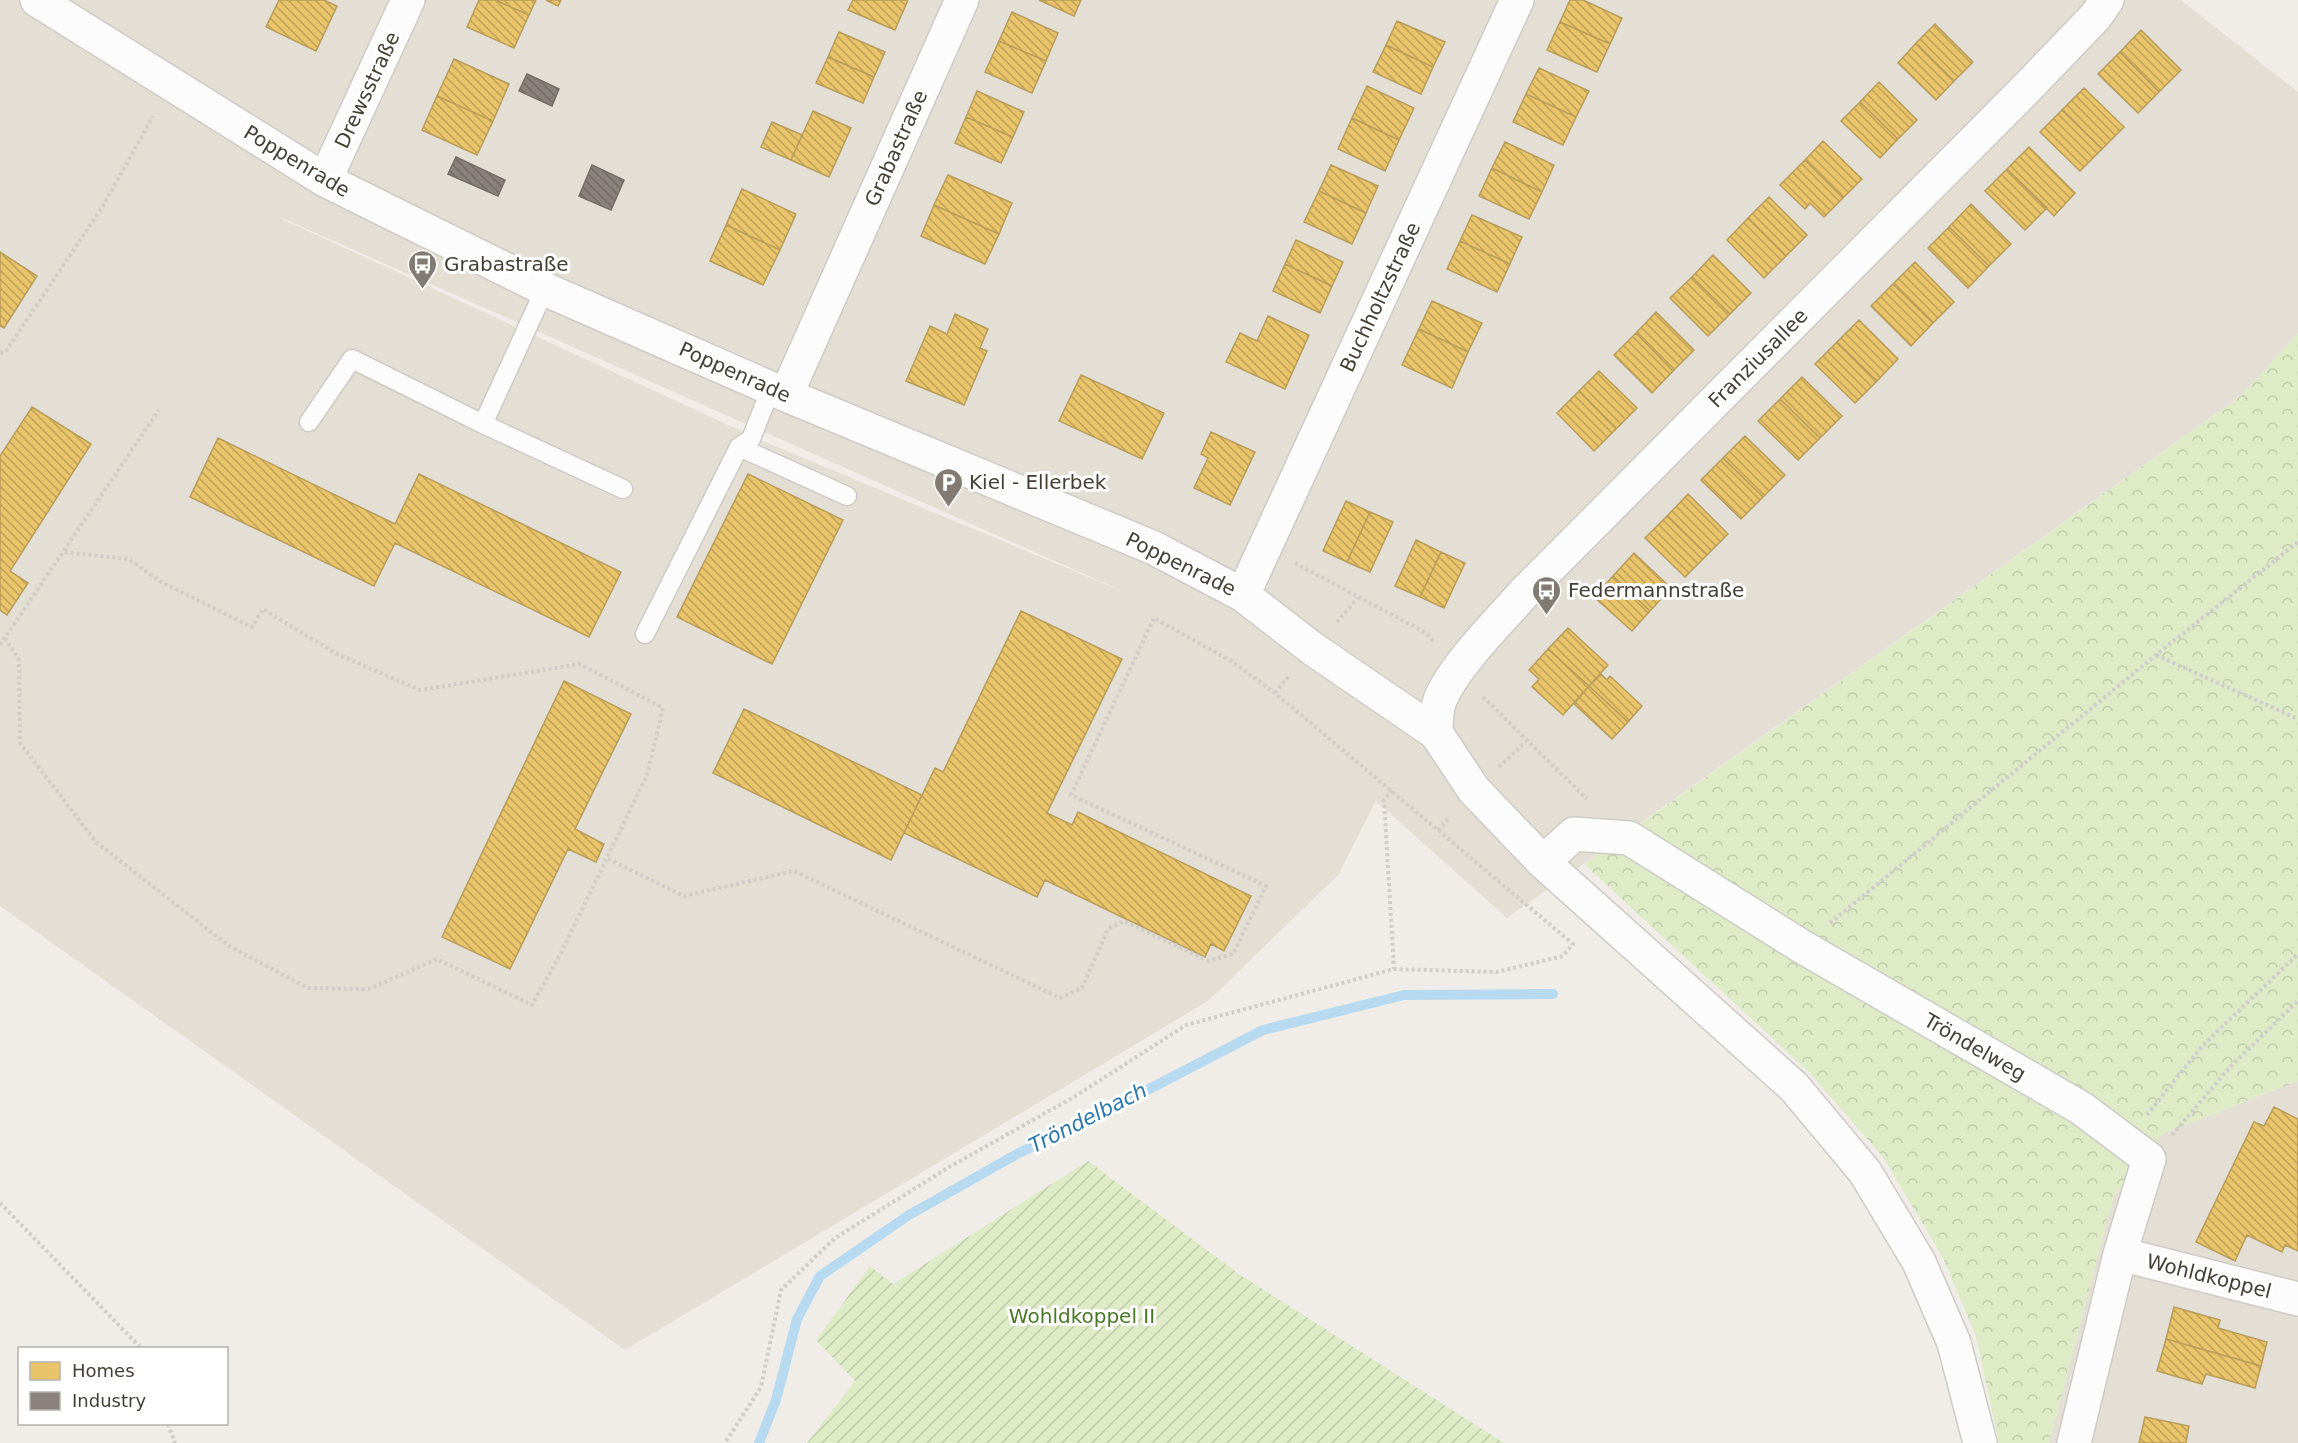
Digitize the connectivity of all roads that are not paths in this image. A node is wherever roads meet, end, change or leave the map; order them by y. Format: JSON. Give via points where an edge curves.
{"nodes":[{"id":1,"x":37,"y":0,"type":"edge"},
{"id":2,"x":408,"y":0,"type":"edge"},
{"id":3,"x":962,"y":0,"type":"edge"},
{"id":4,"x":1517,"y":0,"type":"edge"},
{"id":5,"x":2107,"y":0,"type":"edge"},
{"id":6,"x":325,"y":180,"type":"junction"},
{"id":7,"x":545,"y":289,"type":"junction"},
{"id":8,"x":778,"y":391,"type":"junction"},
{"id":9,"x":309,"y":422,"type":"dead end"},
{"id":10,"x":483,"y":424,"type":"junction"},
{"id":11,"x":739,"y":447,"type":"junction"},
{"id":12,"x":622,"y":489,"type":"dead end"},
{"id":13,"x":848,"y":496,"type":"dead end"},
{"id":14,"x":1243,"y":594,"type":"junction"},
{"id":15,"x":645,"y":634,"type":"dead end"},
{"id":16,"x":1436,"y":733,"type":"junction"},
{"id":17,"x":1543,"y":862,"type":"junction"},
{"id":18,"x":2121,"y":1254,"type":"junction"},
{"id":19,"x":2298,"y":1299,"type":"edge"},
{"id":20,"x":1980,"y":1443,"type":"edge"},
{"id":21,"x":2074,"y":1443,"type":"edge"}],
"edges":[{"from":1,"to":6,"type":"street","name":"Poppenrade"},
{"from":2,"to":6,"type":"street","name":"Drewsstraße"},
{"from":3,"to":8,"type":"street","name":"Grabastraße"},
{"from":4,"to":14,"type":"street","name":"Buchholtzstraße"},
{"from":5,"to":16,"type":"street","name":"Franziusallee","via":[[2021,94],[1523,594],[1446,688],[1439,702]]},
{"from":6,"to":7,"type":"street","name":"Poppenrade"},
{"from":7,"to":8,"type":"street","name":"Poppenrade"},
{"from":7,"to":10,"type":"lane"},
{"from":8,"to":11,"type":"lane","via":[[751,439]]},
{"from":8,"to":14,"type":"street","name":"Poppenrade","via":[[1154,548]]},
{"from":9,"to":10,"type":"lane","via":[[352,359]]},
{"from":10,"to":12,"type":"lane"},
{"from":11,"to":13,"type":"lane"},
{"from":11,"to":15,"type":"lane"},
{"from":14,"to":16,"type":"street","name":"Poppenrade","via":[[1313,649]]},
{"from":16,"to":17,"type":"street","via":[[1474,790]]},
{"from":17,"to":18,"type":"street","name":"Tröndelweg","via":[[1574,834],[1629,838],[1802,946],[2081,1108],[2149,1159]]},
{"from":17,"to":20,"type":"street","via":[[1794,1087],[1865,1172],[1919,1262],[1954,1343]]},
{"from":18,"to":19,"type":"street","name":"Wohldkoppel"},
{"from":18,"to":21,"type":"street"}]}
